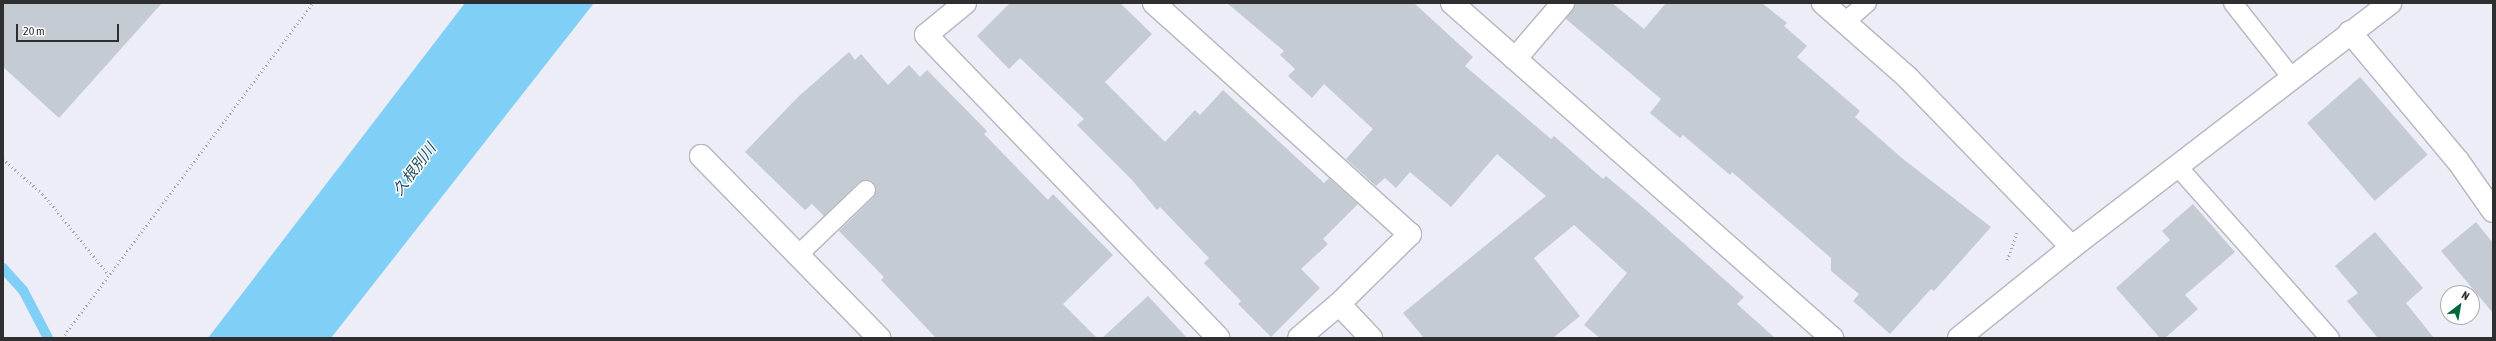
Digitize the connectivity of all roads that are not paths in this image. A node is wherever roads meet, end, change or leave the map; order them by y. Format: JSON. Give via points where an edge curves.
{"nodes":[{"id":1,"x":965,"y":3,"type":"edge"},
{"id":2,"x":1154,"y":3,"type":"edge"},
{"id":3,"x":1452,"y":3,"type":"edge"},
{"id":4,"x":1563,"y":3,"type":"edge"},
{"id":5,"x":1823,"y":3,"type":"edge"},
{"id":6,"x":1867,"y":3,"type":"edge"},
{"id":7,"x":2233,"y":3,"type":"edge"},
{"id":8,"x":2390,"y":3,"type":"edge"},
{"id":9,"x":1844,"y":22,"type":"junction"},
{"id":10,"x":2350,"y":32,"type":"junction"},
{"id":11,"x":1516,"y":59,"type":"junction"},
{"id":12,"x":2292,"y":78,"type":"junction"},
{"id":13,"x":701,"y":156,"type":"dead end"},
{"id":14,"x":2178,"y":167,"type":"junction"},
{"id":15,"x":866,"y":190,"type":"dead end"},
{"id":16,"x":2493,"y":211,"type":"edge"},
{"id":17,"x":2072,"y":248,"type":"junction"},
{"id":18,"x":798,"y":256,"type":"junction"},
{"id":19,"x":1339,"y":304,"type":"junction"},
{"id":20,"x":879,"y":338,"type":"edge"},
{"id":21,"x":1219,"y":338,"type":"edge"},
{"id":22,"x":1299,"y":338,"type":"edge"},
{"id":23,"x":1372,"y":338,"type":"edge"},
{"id":24,"x":1832,"y":338,"type":"edge"},
{"id":25,"x":1959,"y":338,"type":"edge"},
{"id":26,"x":2330,"y":338,"type":"edge"}],
"edges":[{"from":1,"to":21,"type":"street","via":[[926,35]]},
{"from":2,"to":19,"type":"street","via":[[1410,234]]},
{"from":3,"to":11,"type":"street"},
{"from":4,"to":11,"type":"street"},
{"from":5,"to":9,"type":"street"},
{"from":6,"to":9,"type":"lane"},
{"from":7,"to":12,"type":"lane"},
{"from":8,"to":10,"type":"street"},
{"from":9,"to":17,"type":"street","via":[[1907,77]]},
{"from":10,"to":12,"type":"street"},
{"from":10,"to":16,"type":"street","via":[[2458,161]]},
{"from":11,"to":24,"type":"street"},
{"from":12,"to":14,"type":"street"},
{"from":13,"to":18,"type":"street"},
{"from":14,"to":17,"type":"street"},
{"from":14,"to":26,"type":"lane"},
{"from":15,"to":18,"type":"lane"},
{"from":17,"to":25,"type":"street"},
{"from":18,"to":20,"type":"street"},
{"from":19,"to":22,"type":"street"},
{"from":19,"to":23,"type":"street"}]}
